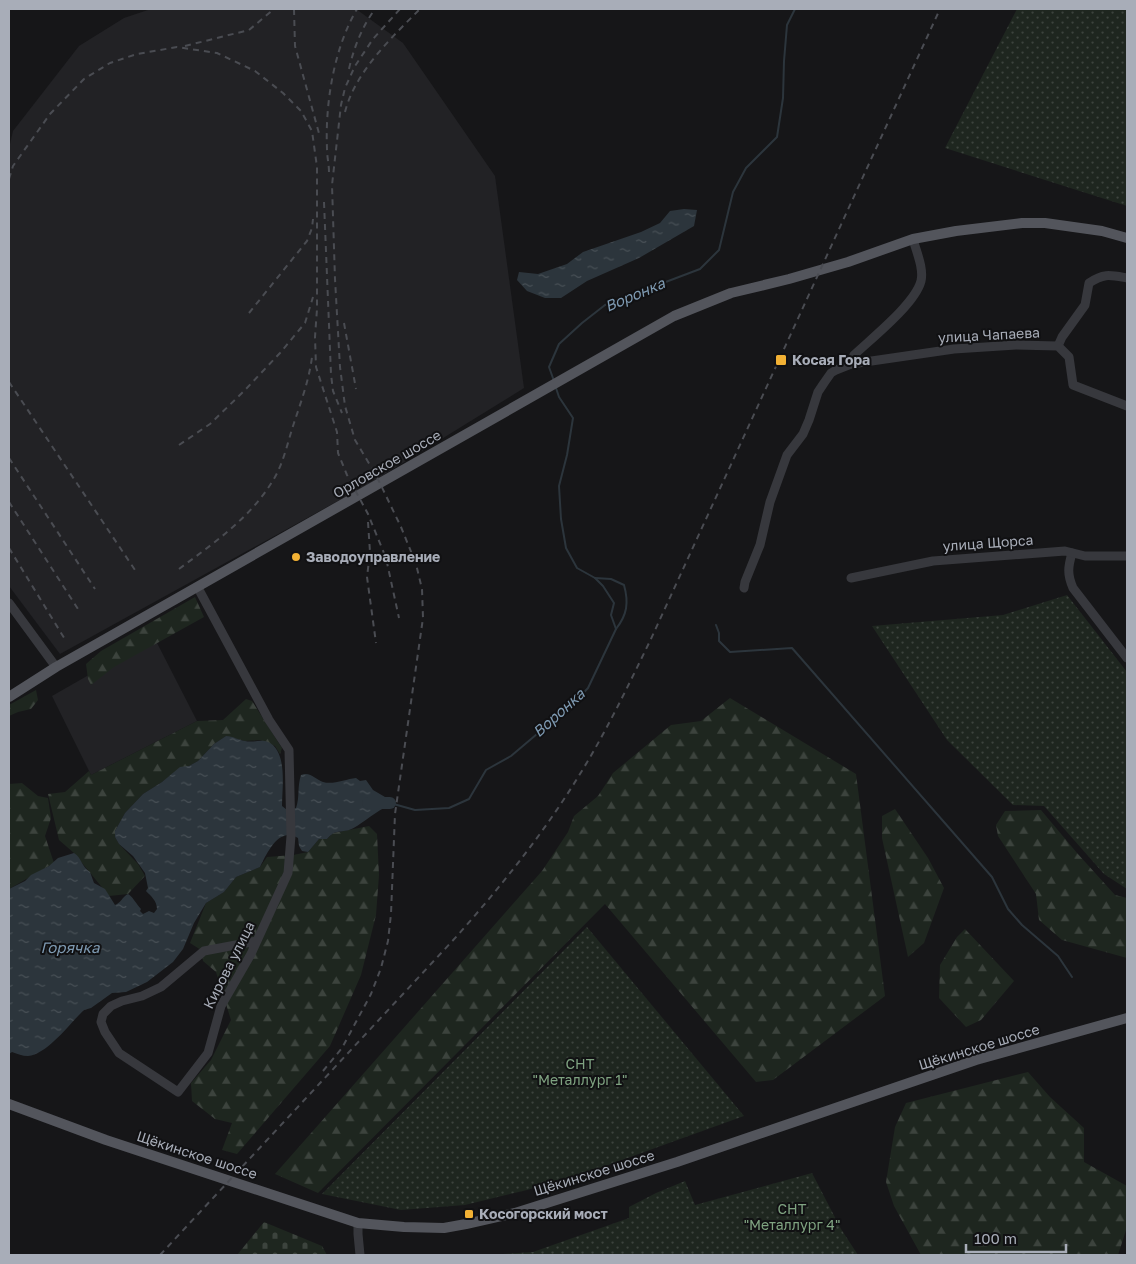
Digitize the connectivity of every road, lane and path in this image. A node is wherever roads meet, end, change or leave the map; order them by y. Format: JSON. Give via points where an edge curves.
{"nodes":[{"id":1,"x":1127,"y":238,"type":"edge"},
{"id":2,"x":913,"y":239,"type":"junction"},
{"id":3,"x":1127,"y":278,"type":"edge"},
{"id":4,"x":1058,"y":346,"type":"junction"},
{"id":5,"x":851,"y":364,"type":"junction"},
{"id":6,"x":1127,"y":406,"type":"edge"},
{"id":7,"x":1072,"y":553,"type":"junction"},
{"id":8,"x":1127,"y":556,"type":"edge"},
{"id":9,"x":851,"y":578,"type":"dead end"},
{"id":10,"x":198,"y":588,"type":"junction"},
{"id":11,"x":744,"y":588,"type":"dead end"},
{"id":12,"x":9,"y":603,"type":"edge"},
{"id":13,"x":1127,"y":658,"type":"edge"},
{"id":14,"x":56,"y":667,"type":"junction"},
{"id":15,"x":9,"y":697,"type":"edge"},
{"id":16,"x":257,"y":941,"type":"junction"},
{"id":17,"x":1127,"y":1018,"type":"edge"},
{"id":18,"x":9,"y":1104,"type":"edge"},
{"id":19,"x":358,"y":1223,"type":"junction"},
{"id":20,"x":360,"y":1255,"type":"edge"}],
"edges":[{"from":1,"to":2,"type":"main road","name":"Орловское шоссе","via":[[1102,230],[1022,223],[956,230]]},
{"from":2,"to":5,"type":"street","via":[[922,280],[912,298],[854,355]]},
{"from":2,"to":10,"type":"main road","name":"Орловское шоссе","via":[[848,262],[731,293],[674,316]]},
{"from":3,"to":4,"type":"street","via":[[1100,276],[1089,283],[1084,305]]},
{"from":4,"to":5,"type":"street","name":"улица Чапаева","via":[[954,349]]},
{"from":4,"to":6,"type":"street","name":"улица Чапаева","via":[[1069,357],[1073,385]]},
{"from":5,"to":11,"type":"street","via":[[836,370],[824,383],[803,434],[787,455]]},
{"from":7,"to":8,"type":"street","name":"улица Щорса"},
{"from":7,"to":9,"type":"street","name":"улица Щорса","via":[[933,561]]},
{"from":7,"to":13,"type":"street","via":[[1068,577],[1073,588]]},
{"from":10,"to":14,"type":"main road","name":"Орловское шоссе"},
{"from":10,"to":16,"type":"street","name":"Кирова улица","via":[[269,720],[289,750],[291,836],[288,873]]},
{"from":12,"to":14,"type":"street"},
{"from":14,"to":15,"type":"main road","name":"Орловское шоссе"},
{"from":16,"to":16,"type":"street","name":"Кирова улица","via":[[221,1006],[208,1053],[178,1092],[119,1053],[101,1022],[103,1014],[111,1006],[161,987],[204,951]]},
{"from":17,"to":19,"type":"main road","name":"Щёкинское шоссе","via":[[976,1060],[677,1162],[515,1212],[444,1228]]},
{"from":18,"to":19,"type":"main road","name":"Щёкинское шоссе"},
{"from":19,"to":20,"type":"street"}]}
